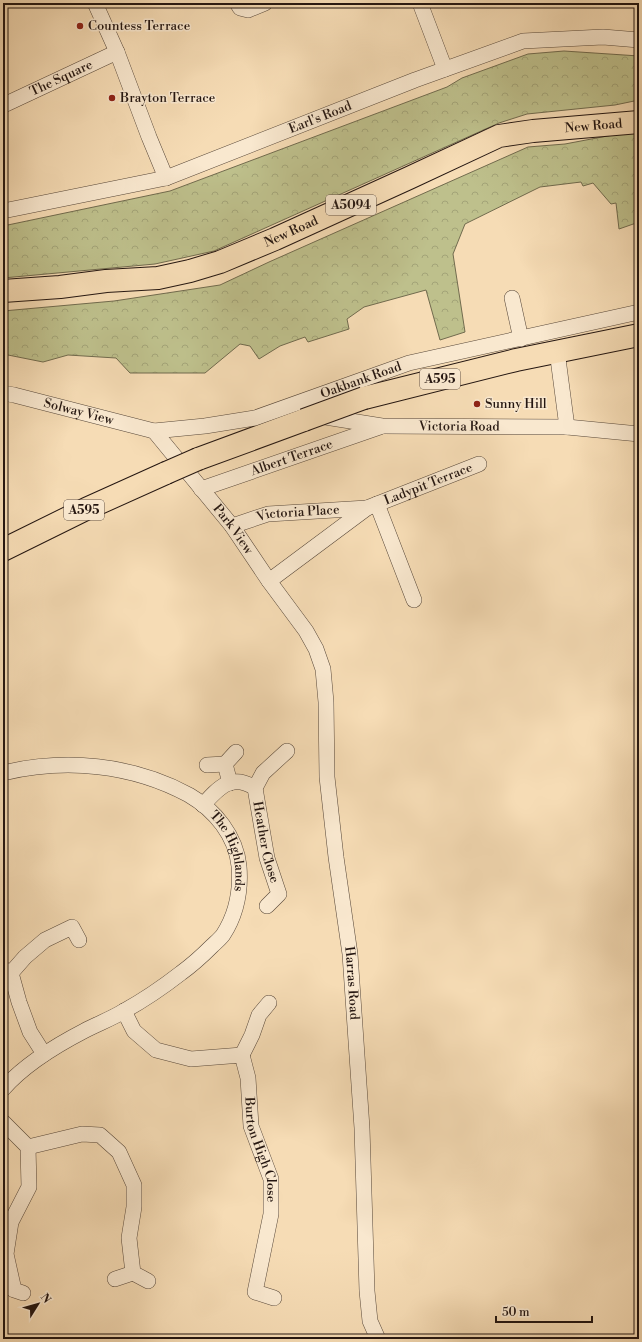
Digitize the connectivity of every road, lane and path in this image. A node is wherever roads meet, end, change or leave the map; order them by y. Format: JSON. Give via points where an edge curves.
{"nodes":[{"id":1,"x":95,"y":3,"type":"edge"},
{"id":2,"x":237,"y":3,"type":"edge"},
{"id":3,"x":265,"y":3,"type":"edge"},
{"id":4,"x":420,"y":3,"type":"edge"},
{"id":5,"x":639,"y":40,"type":"edge"},
{"id":6,"x":117,"y":52,"type":"junction"},
{"id":7,"x":445,"y":69,"type":"junction"},
{"id":8,"x":6,"y":104,"type":"dead end"},
{"id":9,"x":639,"y":122,"type":"edge"},
{"id":10,"x":166,"y":178,"type":"junction"},
{"id":11,"x":3,"y":211,"type":"edge"},
{"id":12,"x":3,"y":291,"type":"edge"},
{"id":13,"x":512,"y":298,"type":"dead end"},
{"id":14,"x":639,"y":312,"type":"edge"},
{"id":15,"x":639,"y":335,"type":"edge"},
{"id":16,"x":518,"y":349,"type":"junction"},
{"id":17,"x":557,"y":351,"type":"junction"},
{"id":18,"x":3,"y":393,"type":"edge"},
{"id":19,"x":281,"y":410,"type":"junction"},
{"id":20,"x":382,"y":426,"type":"junction"},
{"id":21,"x":567,"y":427,"type":"junction"},
{"id":22,"x":154,"y":431,"type":"junction"},
{"id":23,"x":639,"y":434,"type":"edge"},
{"id":24,"x":480,"y":464,"type":"dead end"},
{"id":25,"x":201,"y":489,"type":"junction"},
{"id":26,"x":372,"y":506,"type":"junction"},
{"id":27,"x":232,"y":526,"type":"junction"},
{"id":28,"x":3,"y":550,"type":"edge"},
{"id":29,"x":270,"y":581,"type":"junction"},
{"id":30,"x":414,"y":600,"type":"dead end"},
{"id":31,"x":306,"y":631,"type":"joint"},
{"id":32,"x":287,"y":751,"type":"dead end"},
{"id":33,"x":236,"y":752,"type":"dead end"},
{"id":34,"x":225,"y":764,"type":"junction"},
{"id":35,"x":207,"y":765,"type":"dead end"},
{"id":36,"x":3,"y":773,"type":"edge"},
{"id":37,"x":230,"y":783,"type":"junction"},
{"id":38,"x":255,"y":788,"type":"junction"},
{"id":39,"x":203,"y":805,"type":"junction"},
{"id":40,"x":267,"y":906,"type":"dead end"},
{"id":41,"x":79,"y":940,"type":"dead end"},
{"id":42,"x":7,"y":971,"type":"edge"},
{"id":43,"x":269,"y":1003,"type":"dead end"},
{"id":44,"x":124,"y":1012,"type":"junction"},
{"id":45,"x":44,"y":1054,"type":"junction"},
{"id":46,"x":242,"y":1056,"type":"junction"},
{"id":47,"x":3,"y":1089,"type":"edge"},
{"id":48,"x":3,"y":1122,"type":"edge"},
{"id":49,"x":28,"y":1147,"type":"junction"},
{"id":50,"x":133,"y":1273,"type":"junction"},
{"id":51,"x":115,"y":1279,"type":"dead end"},
{"id":52,"x":148,"y":1281,"type":"dead end"},
{"id":53,"x":13,"y":1294,"type":"edge"},
{"id":54,"x":274,"y":1298,"type":"dead end"},
{"id":55,"x":378,"y":1339,"type":"edge"}],
"edges":[{"from":1,"to":6,"type":"street"},
{"from":2,"to":3,"type":"street","via":[[240,8],[248,10]]},
{"from":4,"to":7,"type":"street"},
{"from":5,"to":7,"type":"street","name":"Earl's Road","via":[[603,37],[523,41]]},
{"from":6,"to":8,"type":"street","name":"The Square"},
{"from":6,"to":10,"type":"street"},
{"from":7,"to":10,"type":"street","name":"Earl's Road"},
{"from":9,"to":12,"type":"main road","name":"New Road","number":"A5094","via":[[498,136],[275,239],[220,262],[190,271],[158,278]]},
{"from":10,"to":11,"type":"street","name":"Earl's Road"},
{"from":13,"to":16,"type":"street"},
{"from":14,"to":16,"type":"street","name":"Oakbank Road"},
{"from":15,"to":17,"type":"main road","number":"A595"},
{"from":16,"to":17,"type":"main road","number":"A595"},
{"from":16,"to":19,"type":"street","name":"Oakbank Road","via":[[409,363]]},
{"from":16,"to":28,"type":"main road","number":"A595","bridge":true,"via":[[364,398],[198,459],[86,509]]},
{"from":17,"to":21,"type":"street"},
{"from":18,"to":22,"type":"street","name":"Solway View"},
{"from":19,"to":20,"type":"street","name":"Victoria Road"},
{"from":19,"to":22,"type":"street","name":"Oakbank Road","via":[[241,421]]},
{"from":20,"to":21,"type":"street","name":"Victoria Road"},
{"from":20,"to":25,"type":"street","name":"Albert Terrace"},
{"from":21,"to":23,"type":"street","name":"Victoria Road"},
{"from":22,"to":25,"type":"street","name":"Park View"},
{"from":24,"to":26,"type":"street","name":"Ladypit Terrace"},
{"from":25,"to":27,"type":"street","name":"Park View"},
{"from":26,"to":27,"type":"street","name":"Victoria Place","via":[[268,514]]},
{"from":26,"to":29,"type":"street"},
{"from":26,"to":30,"type":"street"},
{"from":27,"to":29,"type":"street","name":"Park View"},
{"from":29,"to":31,"type":"street","name":"Park View"},
{"from":31,"to":55,"type":"street","name":"Harras Road","via":[[316,649],[325,682],[327,777],[350,954],[362,1128],[367,1291],[370,1321]]},
{"from":32,"to":38,"type":"street","name":"Heather Close","via":[[263,773]]},
{"from":33,"to":34,"type":"street"},
{"from":34,"to":35,"type":"street"},
{"from":34,"to":37,"type":"street"},
{"from":36,"to":39,"type":"street","name":"The Highlands","via":[[18,769],[64,765],[106,767],[170,784]]},
{"from":37,"to":38,"type":"street","name":"Heather Close","via":[[245,782]]},
{"from":37,"to":39,"type":"street","via":[[214,793]]},
{"from":38,"to":40,"type":"street","name":"Heather Close","via":[[267,858],[283,896]]},
{"from":39,"to":44,"type":"street","name":"The Highlands","via":[[219,819],[231,838],[238,857],[240,879],[237,906],[222,936],[193,964]]},
{"from":41,"to":42,"type":"street","via":[[73,921]]},
{"from":42,"to":45,"type":"street","via":[[30,1032]]},
{"from":43,"to":46,"type":"street","via":[[257,1013],[252,1035]]},
{"from":44,"to":45,"type":"street","name":"The Highlands"},
{"from":44,"to":46,"type":"street","via":[[134,1031],[156,1050],[191,1059]]},
{"from":45,"to":47,"type":"street","name":"The Highlands"},
{"from":46,"to":54,"type":"street","name":"Burton High Close","via":[[248,1078],[250,1126],[271,1179],[271,1214],[250,1294]]},
{"from":48,"to":49,"type":"street"},
{"from":49,"to":50,"type":"street","via":[[82,1134],[100,1135],[119,1152],[134,1185],[134,1208],[129,1238]]},
{"from":49,"to":53,"type":"street","via":[[29,1187],[11,1222],[6,1254]]},
{"from":50,"to":51,"type":"street"},
{"from":50,"to":52,"type":"street"}]}
